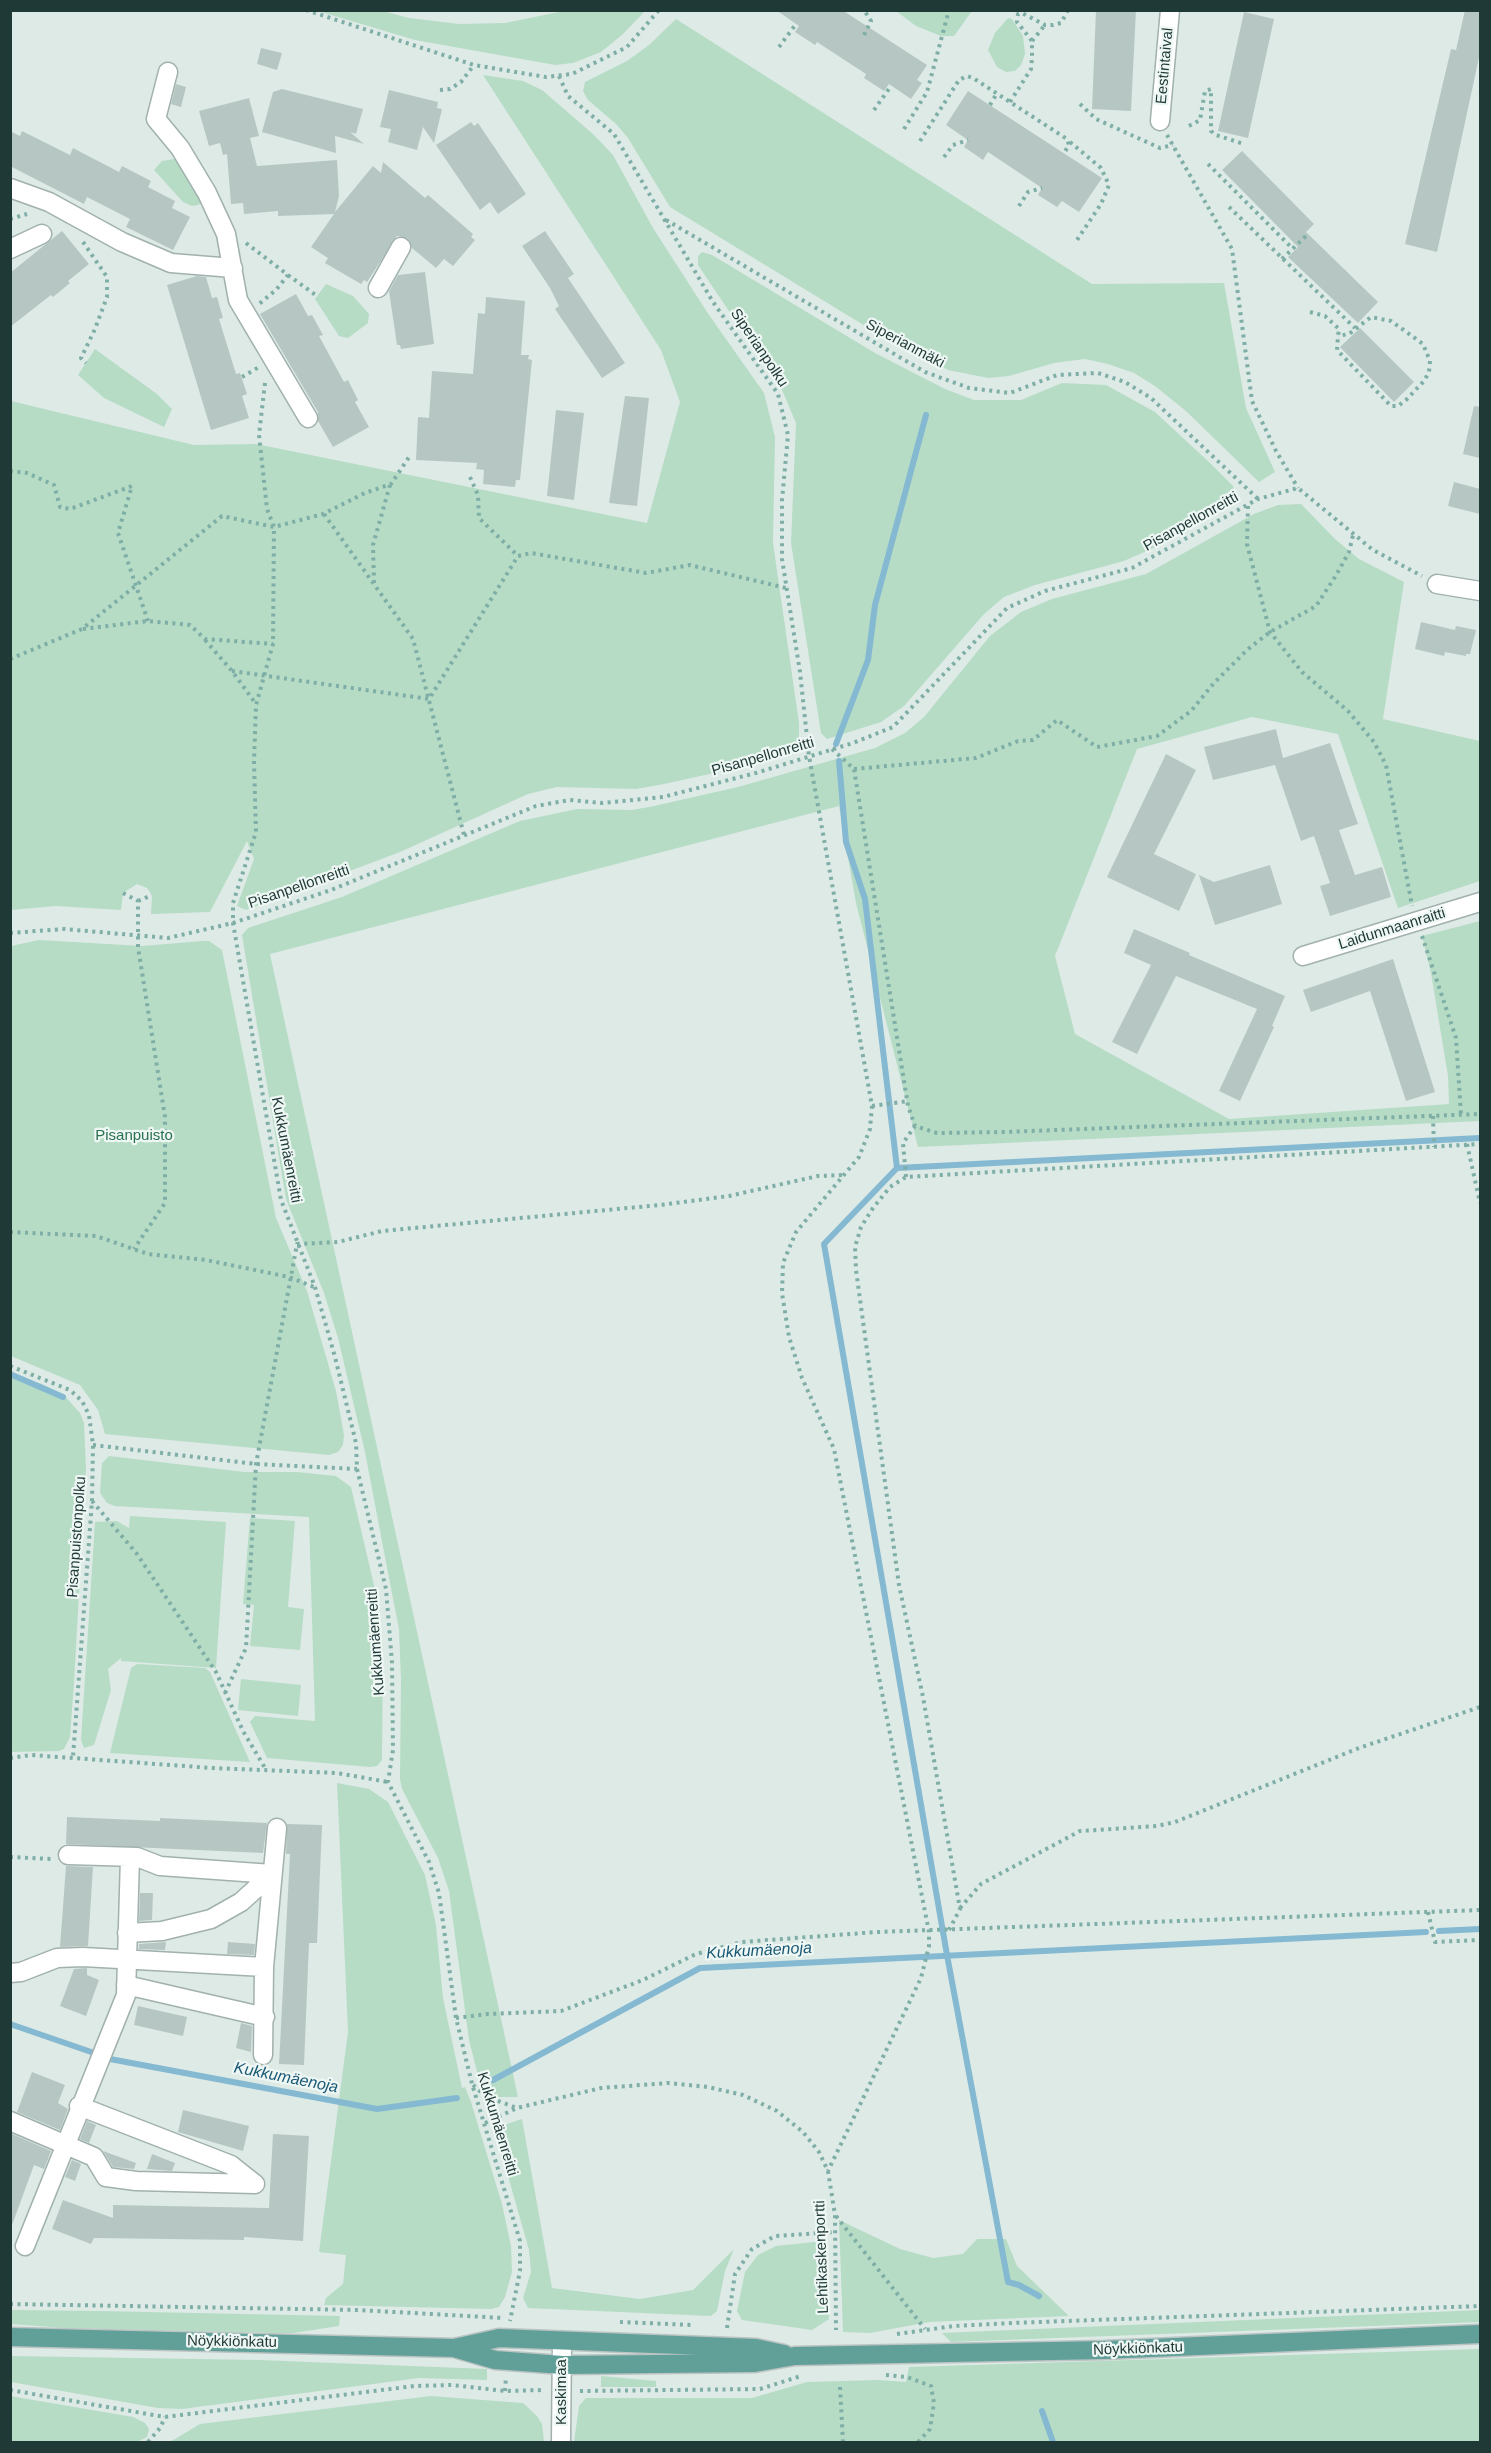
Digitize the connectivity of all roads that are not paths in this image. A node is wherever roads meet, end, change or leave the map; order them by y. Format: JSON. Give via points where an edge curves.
{"nodes":[{"id":1,"x":1170,"y":10,"type":"edge"},
{"id":2,"x":168,"y":72,"type":"dead end"},
{"id":3,"x":1160,"y":121,"type":"road end"},
{"id":4,"x":10,"y":188,"type":"edge"},
{"id":5,"x":42,"y":234,"type":"dead end"},
{"id":6,"x":401,"y":247,"type":"dead end"},
{"id":7,"x":10,"y":249,"type":"edge"},
{"id":8,"x":233,"y":268,"type":"junction"},
{"id":9,"x":378,"y":288,"type":"dead end"},
{"id":10,"x":308,"y":418,"type":"dead end"},
{"id":11,"x":1437,"y":584,"type":"road end"},
{"id":12,"x":1480,"y":591,"type":"edge"},
{"id":13,"x":1480,"y":902,"type":"edge"},
{"id":14,"x":1304,"y":956,"type":"dead end"},
{"id":15,"x":277,"y":1828,"type":"dead end"},
{"id":16,"x":69,"y":1855,"type":"road end"},
{"id":17,"x":130,"y":1857,"type":"junction"},
{"id":18,"x":272,"y":1874,"type":"junction"},
{"id":19,"x":127,"y":1933,"type":"junction"},
{"id":20,"x":126,"y":1960,"type":"junction"},
{"id":21,"x":264,"y":1967,"type":"junction"},
{"id":22,"x":10,"y":1973,"type":"edge"},
{"id":23,"x":126,"y":1985,"type":"junction"},
{"id":24,"x":265,"y":2017,"type":"junction"},
{"id":25,"x":263,"y":2055,"type":"dead end"},
{"id":26,"x":80,"y":2106,"type":"junction"},
{"id":27,"x":10,"y":2121,"type":"edge"},
{"id":28,"x":65,"y":2143,"type":"junction"},
{"id":29,"x":25,"y":2246,"type":"dead end"},
{"id":30,"x":1480,"y":2334,"type":"edge"},
{"id":31,"x":10,"y":2337,"type":"edge"},
{"id":32,"x":562,"y":2341,"type":"junction"},
{"id":33,"x":454,"y":2348,"type":"junction"},
{"id":34,"x":795,"y":2356,"type":"junction"},
{"id":35,"x":562,"y":2365,"type":"junction"},
{"id":36,"x":561,"y":2442,"type":"edge"}],
"edges":[{"from":1,"to":3,"type":"street","name":"Eestintaival"},
{"from":2,"to":8,"type":"street","via":[[156,119],[180,148],[207,193],[226,234]]},
{"from":4,"to":8,"type":"street","via":[[48,202],[171,263]]},
{"from":5,"to":7,"type":"street"},
{"from":6,"to":9,"type":"street"},
{"from":8,"to":10,"type":"street","via":[[238,300]]},
{"from":11,"to":12,"type":"street"},
{"from":13,"to":14,"type":"street","name":"Laidunmaanraitti"},
{"from":15,"to":18,"type":"street"},
{"from":16,"to":17,"type":"street"},
{"from":17,"to":18,"type":"street","via":[[160,1866]]},
{"from":17,"to":19,"type":"street"},
{"from":18,"to":19,"type":"street","via":[[241,1902],[211,1919],[162,1931]]},
{"from":18,"to":21,"type":"street"},
{"from":19,"to":20,"type":"street"},
{"from":20,"to":21,"type":"street"},
{"from":20,"to":22,"type":"street","via":[[57,1958]]},
{"from":20,"to":23,"type":"street"},
{"from":21,"to":24,"type":"street"},
{"from":23,"to":24,"type":"street"},
{"from":23,"to":26,"type":"street","via":[[126,1995]]},
{"from":24,"to":25,"type":"street"},
{"from":26,"to":28,"type":"street"},
{"from":26,"to":28,"type":"street","via":[[231,2165],[255,2184],[106,2177],[94,2157]]},
{"from":27,"to":28,"type":"street"},
{"from":28,"to":29,"type":"street"},
{"from":30,"to":34,"type":"main road","name":"Nöykkiönkatu","via":[[1104,2350]]},
{"from":31,"to":33,"type":"main road","name":"Nöykkiönkatu"},
{"from":32,"to":33,"type":"main road","name":"Nöykkiönkatu","via":[[499,2338]]},
{"from":32,"to":34,"type":"main road","name":"Nöykkiönkatu","via":[[756,2348]]},
{"from":32,"to":35,"type":"street","name":"Kaskimaa"},
{"from":33,"to":35,"type":"main road","name":"Nöykkiönkatu","via":[[495,2360]]},
{"from":34,"to":35,"type":"main road","name":"Nöykkiönkatu","via":[[755,2363]]},
{"from":35,"to":36,"type":"street","name":"Kaskimaa"}]}
